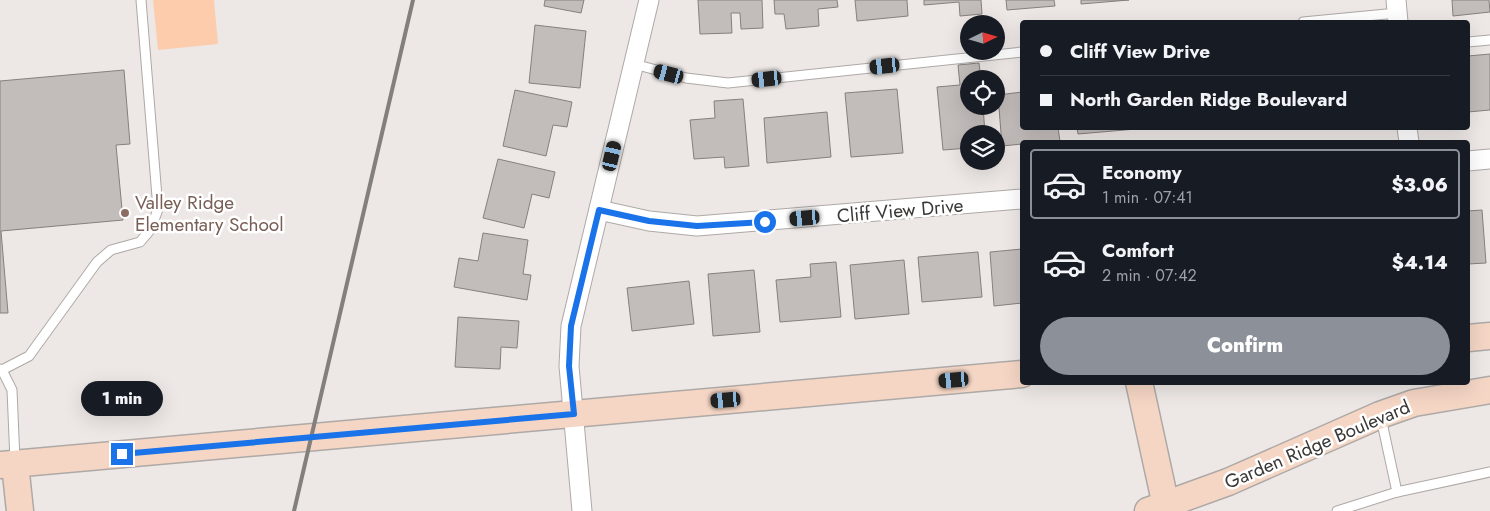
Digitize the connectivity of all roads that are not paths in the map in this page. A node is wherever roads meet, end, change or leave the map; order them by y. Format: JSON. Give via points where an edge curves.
{"nodes":[{"id":1,"x":141,"y":0,"type":"edge"},
{"id":2,"x":649,"y":0,"type":"edge"},
{"id":3,"x":1397,"y":12,"type":"edge"},
{"id":4,"x":1322,"y":20,"type":"edge"},
{"id":5,"x":1490,"y":40,"type":"edge"},
{"id":6,"x":1470,"y":42,"type":"edge"},
{"id":7,"x":1020,"y":52,"type":"edge"},
{"id":8,"x":634,"y":64,"type":"junction"},
{"id":9,"x":1490,"y":159,"type":"edge"},
{"id":10,"x":1470,"y":161,"type":"edge"},
{"id":11,"x":1020,"y":200,"type":"edge"},
{"id":12,"x":599,"y":210,"type":"junction"},
{"id":13,"x":1490,"y":336,"type":"edge"},
{"id":14,"x":1470,"y":338,"type":"edge"},
{"id":15,"x":1,"y":370,"type":"edge"},
{"id":16,"x":1020,"y":374,"type":"edge"},
{"id":17,"x":1140,"y":385,"type":"edge"},
{"id":18,"x":1490,"y":390,"type":"edge"},
{"id":19,"x":574,"y":414,"type":"junction"},
{"id":20,"x":1380,"y":415,"type":"junction"},
{"id":21,"x":7,"y":464,"type":"edge"},
{"id":22,"x":1490,"y":472,"type":"edge"},
{"id":23,"x":1397,"y":492,"type":"junction"},
{"id":24,"x":1161,"y":509,"type":"edge"},
{"id":25,"x":20,"y":511,"type":"edge"},
{"id":26,"x":582,"y":511,"type":"edge"},
{"id":27,"x":1338,"y":511,"type":"edge"}],
"edges":[{"from":1,"to":15,"type":"lane","via":[[158,209],[151,229],[140,242],[111,250],[97,262],[29,356]]},
{"from":2,"to":8,"type":"street"},
{"from":3,"to":4,"type":"lane"},
{"from":5,"to":6,"type":"lane"},
{"from":7,"to":8,"type":"lane","via":[[728,83],[686,78]]},
{"from":8,"to":12,"type":"street"},
{"from":9,"to":10,"type":"street"},
{"from":11,"to":12,"type":"street","name":"Cliff View Drive","via":[[697,226],[649,221]]},
{"from":12,"to":19,"type":"street","via":[[571,326],[569,366]]},
{"from":13,"to":14,"type":"main road"},
{"from":15,"to":21,"type":"lane","via":[[12,390]]},
{"from":16,"to":19,"type":"main road"},
{"from":17,"to":24,"type":"main road"},
{"from":18,"to":20,"type":"main road","name":"Garden Ridge Boulevard","via":[[1414,403]]},
{"from":19,"to":21,"type":"main road"},
{"from":19,"to":26,"type":"street"},
{"from":20,"to":23,"type":"lane"},
{"from":20,"to":24,"type":"main road","name":"Garden Ridge Boulevard"},
{"from":21,"to":25,"type":"main road"},
{"from":22,"to":23,"type":"lane"},
{"from":23,"to":27,"type":"lane"}]}
